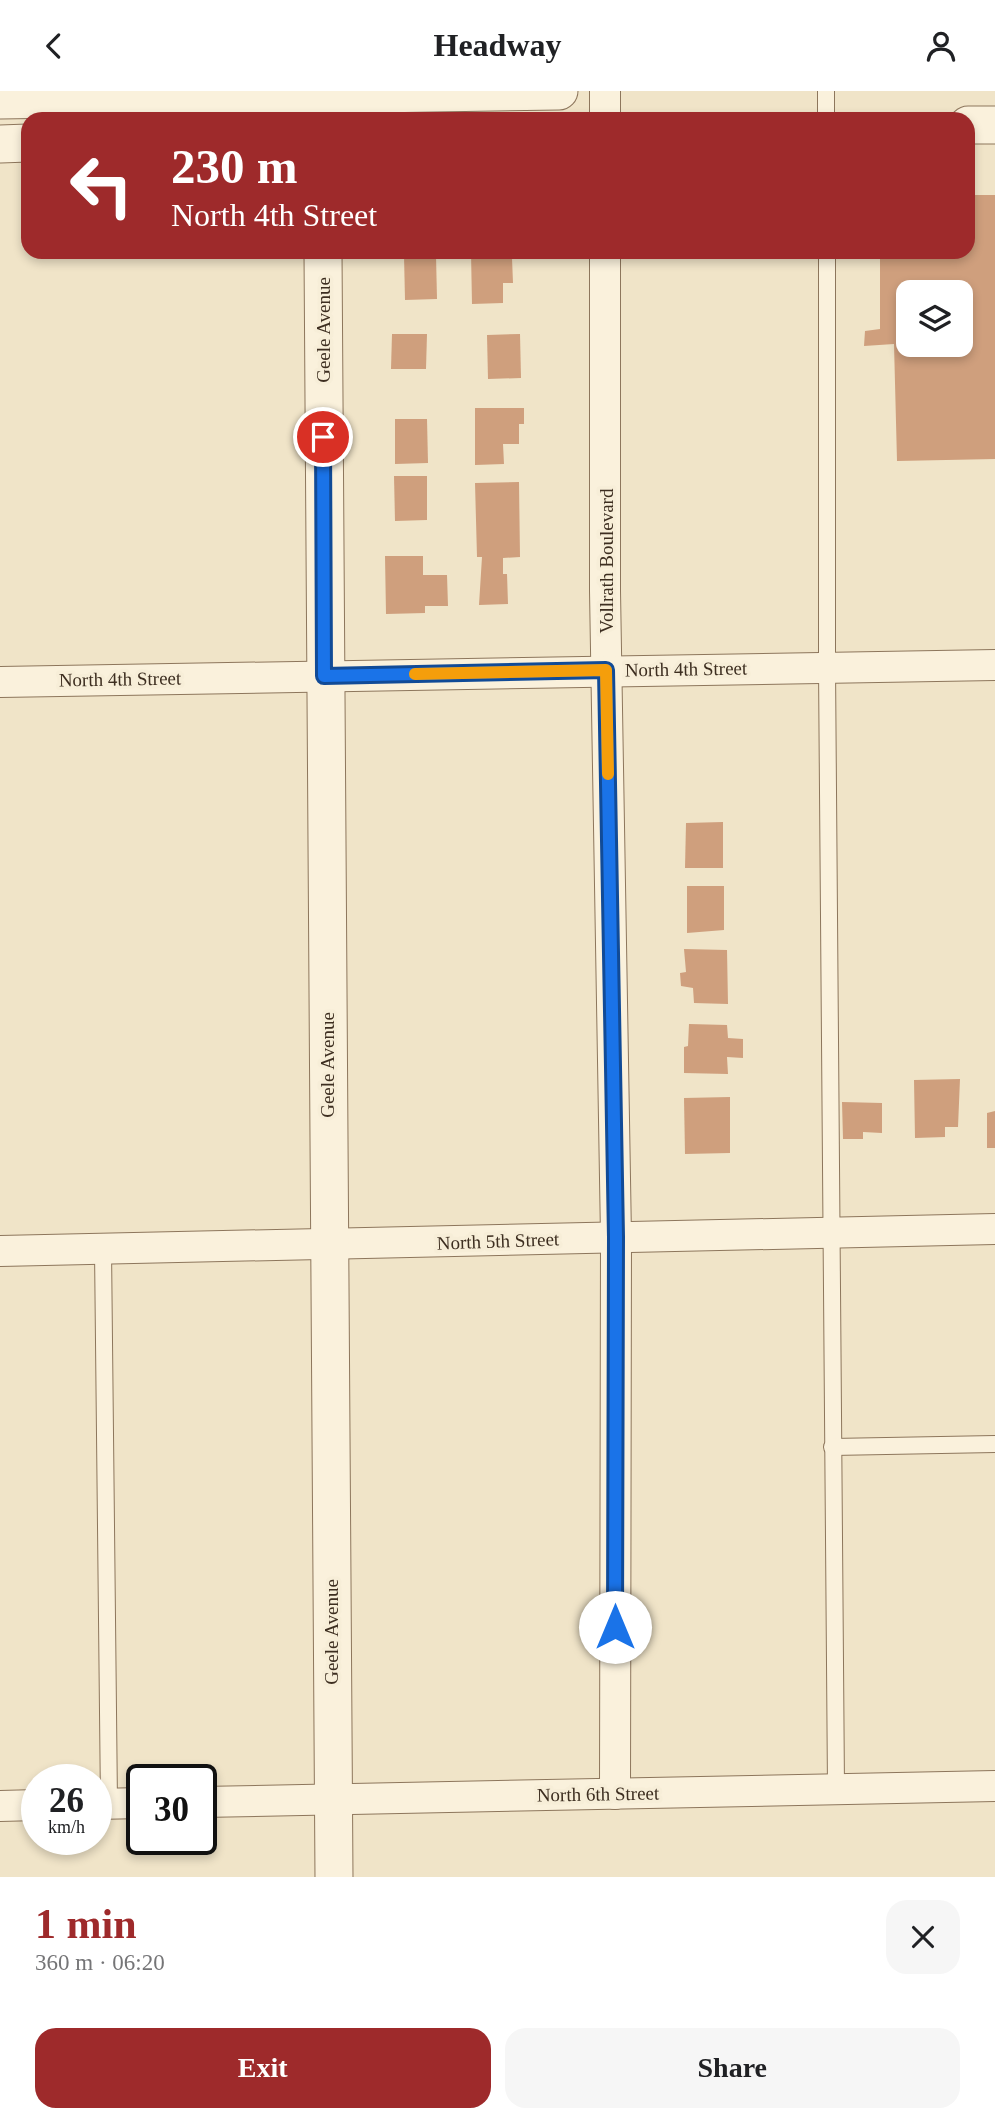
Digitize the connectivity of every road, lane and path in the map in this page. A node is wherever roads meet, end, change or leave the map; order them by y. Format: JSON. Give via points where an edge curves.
{"nodes":[{"id":1,"x":559,"y":91,"type":"edge"},
{"id":2,"x":605,"y":91,"type":"edge"},
{"id":3,"x":826,"y":91,"type":"edge"},
{"id":4,"x":0,"y":100,"type":"edge"},
{"id":5,"x":323,"y":106,"type":"edge"},
{"id":6,"x":605,"y":112,"type":"edge"},
{"id":7,"x":826,"y":112,"type":"edge"},
{"id":8,"x":975,"y":125,"type":"edge"},
{"id":9,"x":995,"y":125,"type":"edge"},
{"id":10,"x":21,"y":143,"type":"edge"},
{"id":11,"x":0,"y":144,"type":"edge"},
{"id":12,"x":323,"y":259,"type":"edge"},
{"id":13,"x":605,"y":259,"type":"edge"},
{"id":14,"x":827,"y":259,"type":"edge"},
{"id":15,"x":995,"y":664,"type":"edge"},
{"id":16,"x":827,"y":667,"type":"junction"},
{"id":17,"x":606,"y":670,"type":"junction"},
{"id":18,"x":324,"y":676,"type":"junction"},
{"id":19,"x":0,"y":682,"type":"edge"},
{"id":20,"x":995,"y":1229,"type":"edge"},
{"id":21,"x":830,"y":1232,"type":"junction"},
{"id":22,"x":616,"y":1237,"type":"junction"},
{"id":23,"x":328,"y":1245,"type":"junction"},
{"id":24,"x":103,"y":1249,"type":"junction"},
{"id":25,"x":0,"y":1251,"type":"edge"},
{"id":26,"x":995,"y":1444,"type":"edge"},
{"id":27,"x":832,"y":1447,"type":"junction"},
{"id":28,"x":103,"y":1764,"type":"edge"},
{"id":29,"x":995,"y":1786,"type":"edge"},
{"id":30,"x":836,"y":1787,"type":"junction"},
{"id":31,"x":615,"y":1794,"type":"junction"},
{"id":32,"x":333,"y":1799,"type":"junction"},
{"id":33,"x":217,"y":1802,"type":"edge"},
{"id":34,"x":21,"y":1805,"type":"edge"},
{"id":35,"x":0,"y":1806,"type":"edge"},
{"id":36,"x":334,"y":1877,"type":"edge"}],
"edges":[{"from":1,"to":5,"type":"street"},
{"from":2,"to":6,"type":"street"},
{"from":3,"to":7,"type":"lane"},
{"from":4,"to":5,"type":"street"},
{"from":8,"to":9,"type":"street"},
{"from":10,"to":11,"type":"street"},
{"from":12,"to":18,"type":"street","name":"Geele Avenue"},
{"from":13,"to":17,"type":"street","name":"Vollrath Boulevard"},
{"from":14,"to":16,"type":"lane"},
{"from":15,"to":16,"type":"street","name":"North 4th Street"},
{"from":16,"to":17,"type":"street","name":"North 4th Street"},
{"from":16,"to":21,"type":"lane"},
{"from":17,"to":18,"type":"street","name":"North 4th Street"},
{"from":17,"to":22,"type":"street","name":"Vollrath Boulevard"},
{"from":18,"to":19,"type":"street","name":"North 4th Street"},
{"from":18,"to":23,"type":"street","name":"Geele Avenue"},
{"from":20,"to":21,"type":"street","name":"North 5th Street"},
{"from":21,"to":22,"type":"street","name":"North 5th Street"},
{"from":21,"to":27,"type":"lane"},
{"from":22,"to":23,"type":"street","name":"North 5th Street"},
{"from":22,"to":31,"type":"street","name":"Vollrath Boulevard"},
{"from":23,"to":24,"type":"street","name":"North 5th Street"},
{"from":23,"to":32,"type":"street","name":"Geele Avenue"},
{"from":24,"to":25,"type":"street","name":"North 5th Street"},
{"from":24,"to":28,"type":"lane"},
{"from":26,"to":27,"type":"lane"},
{"from":27,"to":30,"type":"lane"},
{"from":29,"to":30,"type":"street","name":"North 6th Street"},
{"from":30,"to":31,"type":"street","name":"North 6th Street"},
{"from":31,"to":32,"type":"street","name":"North 6th Street"},
{"from":32,"to":33,"type":"street","name":"North 6th Street"},
{"from":32,"to":36,"type":"street","name":"Geele Avenue"},
{"from":34,"to":35,"type":"street"}]}
